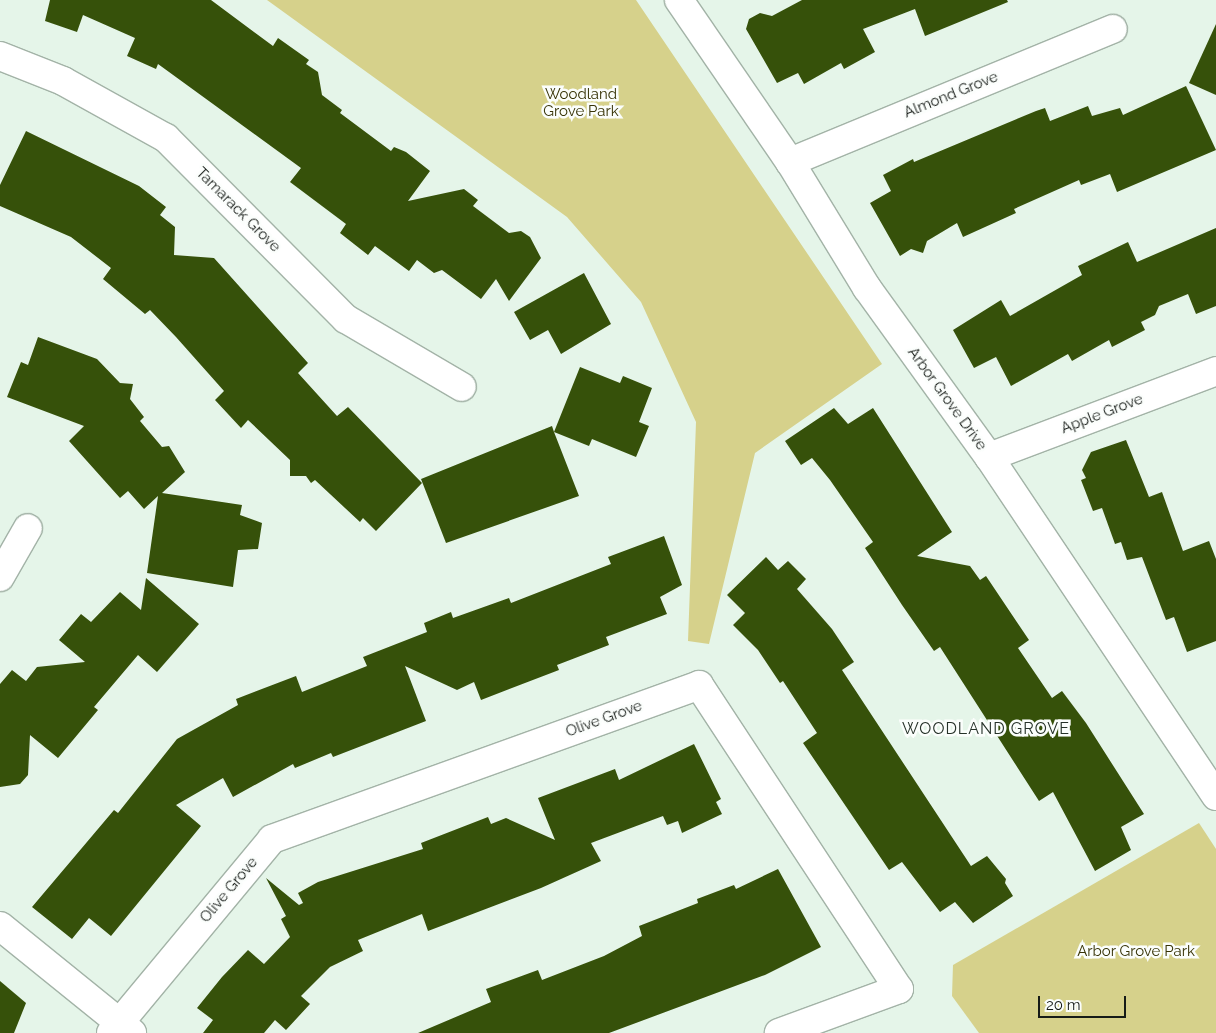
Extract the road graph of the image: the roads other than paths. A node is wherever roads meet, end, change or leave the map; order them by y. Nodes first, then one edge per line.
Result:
1 (679, 0) edge
2 (1113, 29) dead end
3 (0, 56) edge
4 (790, 162) junction
5 (1216, 371) edge
6 (462, 386) dead end
7 (989, 457) junction
8 (28, 528) dead end
9 (0, 577) edge
10 (1216, 796) edge
11 (0, 926) edge
12 (121, 1030) edge
13 (779, 1033) edge

1 - 4 street, Arbor Grove Drive
2 - 4 street, Almond Grove
3 - 6 street, Tamarack Grove
4 - 7 street, Arbor Grove Drive
5 - 7 street, Apple Grove
7 - 10 street, Arbor Grove Drive
8 - 9 street
11 - 12 street
12 - 13 street, Olive Grove

